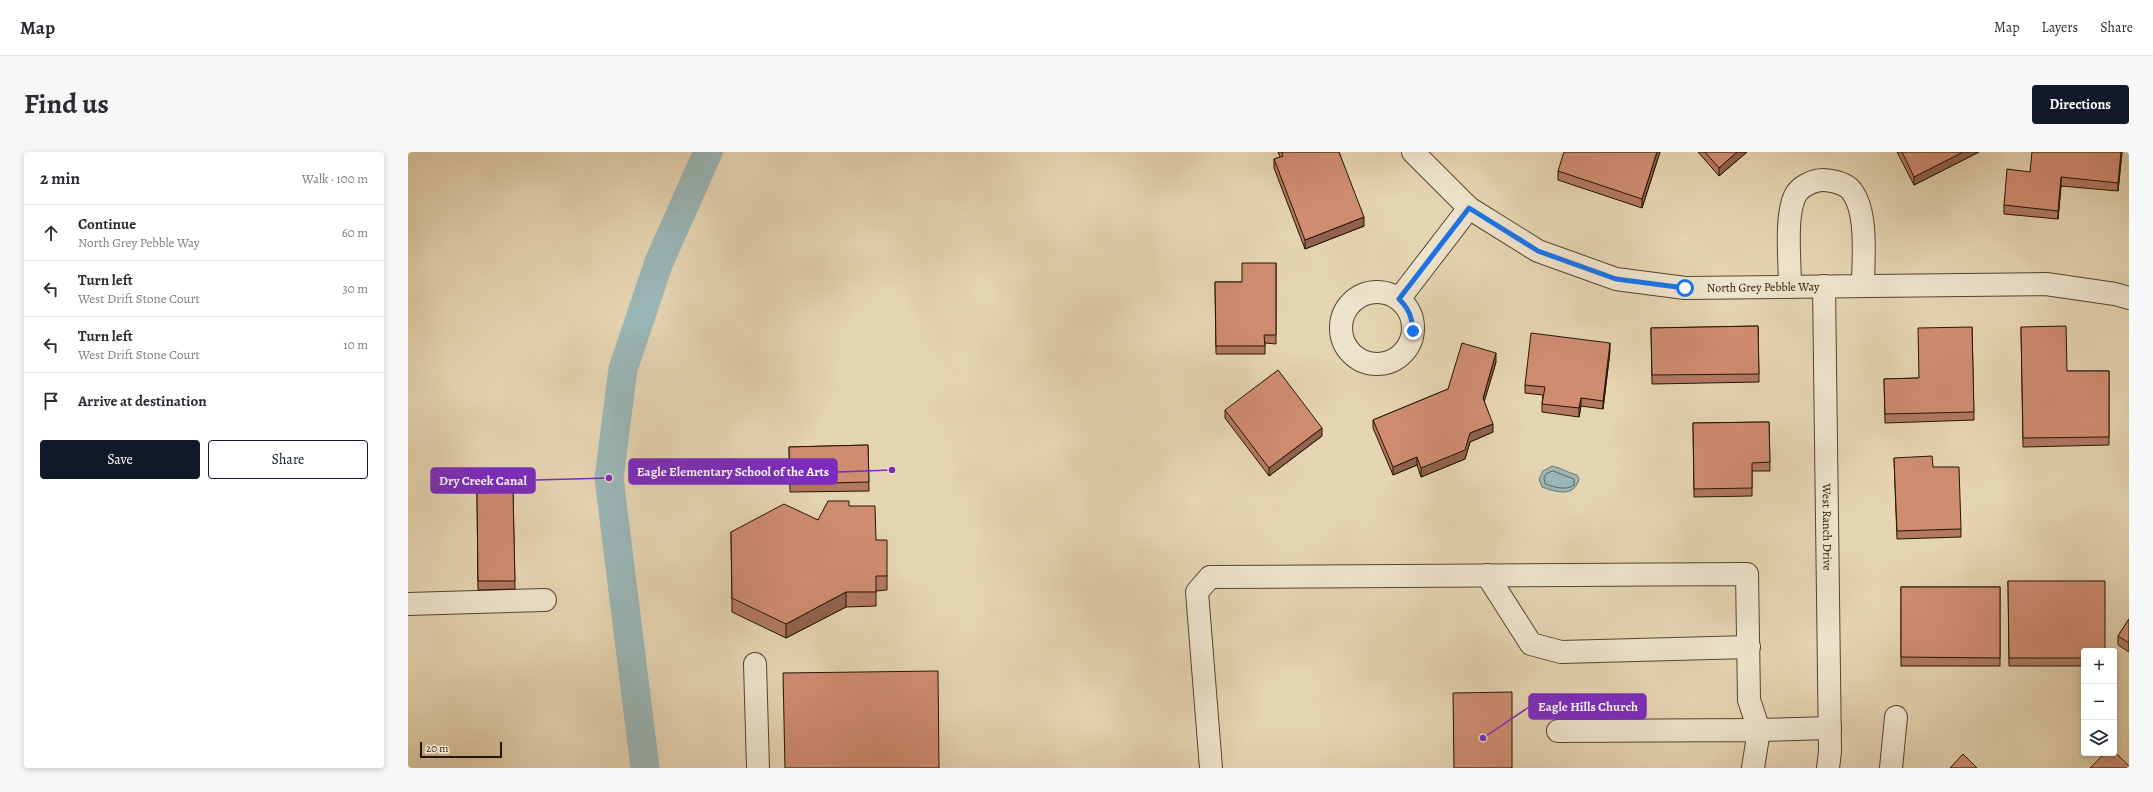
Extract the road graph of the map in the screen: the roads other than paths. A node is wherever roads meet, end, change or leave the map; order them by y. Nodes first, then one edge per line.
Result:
1 (1412, 152) edge
2 (1469, 208) junction
3 (1824, 286) junction
4 (1864, 286) junction
5 (1790, 287) junction
6 (2129, 298) edge
7 (1399, 299) dead end
8 (1486, 575) junction
9 (545, 600) dead end
10 (408, 604) edge
11 (1748, 648) junction
12 (755, 664) dead end
13 (1896, 717) dead end
14 (1830, 728) junction
15 (1558, 730) dead end
16 (1760, 730) junction
17 (758, 768) edge
18 (1211, 768) edge
19 (1753, 768) edge
20 (1828, 768) edge
21 (1891, 768) edge

1 - 2 street, North Grey Pebble Way
2 - 5 street, North Grey Pebble Way
2 - 7 street
3 - 4 street, North Grey Pebble Way
3 - 5 street, North Grey Pebble Way
3 - 14 street, West Ranch Drive
4 - 5 street
4 - 6 street, North Grey Pebble Way
8 - 11 street
8 - 11 street
8 - 18 street
9 - 10 street
11 - 16 street
12 - 17 street
13 - 21 street
14 - 16 street
14 - 20 street, West Ranch Drive
15 - 16 street
16 - 19 street

